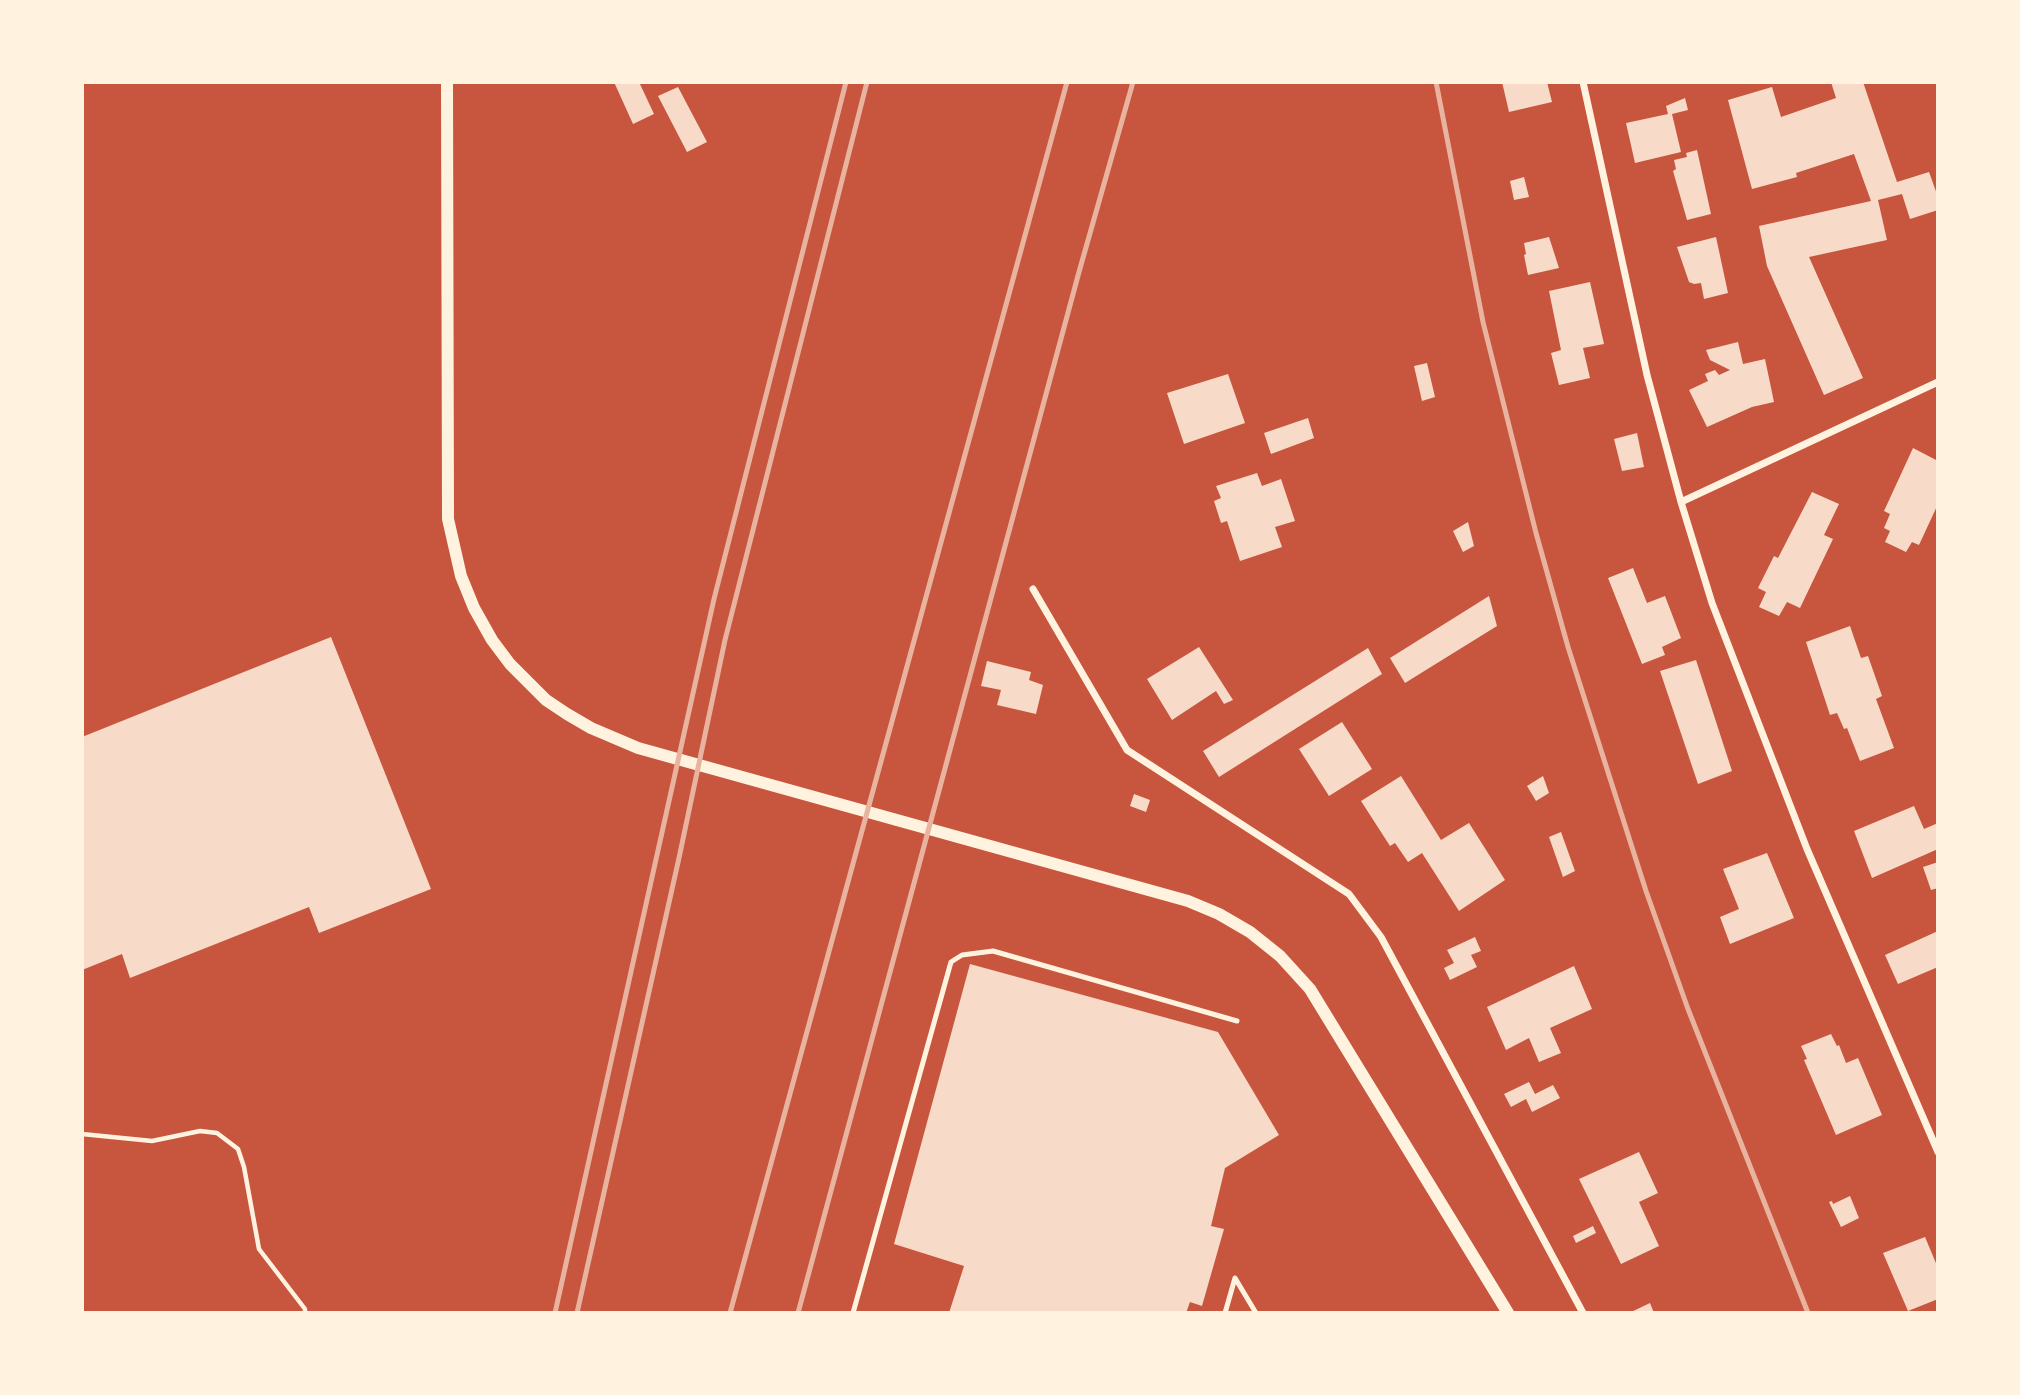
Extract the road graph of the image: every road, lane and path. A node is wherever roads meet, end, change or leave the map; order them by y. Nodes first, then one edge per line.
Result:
1 (447, 82) edge
2 (1583, 82) edge
3 (1938, 382) edge
4 (1681, 502) junction
5 (1033, 589) dead end
6 (1237, 1021) dead end
7 (82, 1134) edge
8 (1938, 1152) edge
9 (305, 1313) edge
10 (853, 1313) edge
11 (1225, 1313) edge
12 (1256, 1313) edge
13 (1508, 1313) edge
14 (1583, 1313) edge

1 - 13 street
2 - 4 street
3 - 4 street
4 - 8 street
5 - 14 street
6 - 10 lane
7 - 9 path
11 - 12 lane

